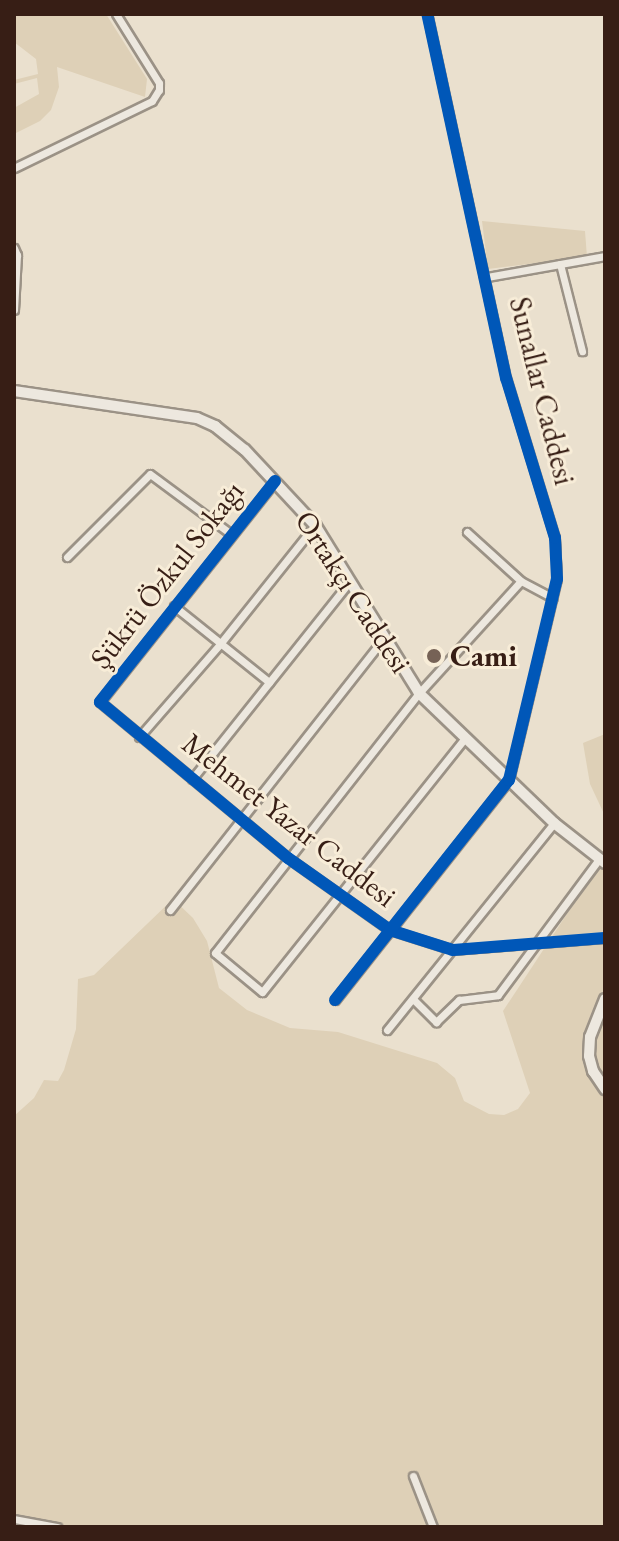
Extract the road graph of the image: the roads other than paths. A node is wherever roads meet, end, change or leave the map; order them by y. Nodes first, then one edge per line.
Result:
1 (116, 14) edge
2 (427, 14) edge
3 (14, 168) edge
4 (14, 248) edge
5 (605, 256) edge
6 (560, 264) junction
7 (487, 277) junction
8 (14, 310) edge
9 (582, 351) dead end
10 (14, 391) edge
11 (275, 481) junction
12 (315, 525) junction
13 (467, 532) dead end
14 (231, 534) junction
15 (67, 557) dead end
16 (350, 581) junction
17 (521, 581) junction
18 (553, 598) junction
19 (174, 606) junction
20 (384, 638) junction
21 (220, 644) junction
22 (269, 682) junction
23 (419, 693) junction
24 (100, 702) joint
25 (139, 737) junction
26 (465, 738) junction
27 (192, 779) junction
28 (509, 780) junction
29 (242, 820) junction
30 (554, 823) junction
31 (288, 858) junction
32 (602, 861) edge
33 (337, 896) junction
34 (170, 910) dead end
35 (390, 930) junction
36 (605, 938) edge
37 (539, 941) junction
38 (453, 950) junction
39 (413, 999) junction
40 (605, 999) edge
41 (335, 1000) dead end
42 (387, 1030) dead end
43 (605, 1089) edge
44 (413, 1476) dead end
45 (14, 1519) edge
46 (57, 1527) edge
47 (433, 1527) edge

1 - 3 street
2 - 7 street, Sunallar Caddesi
4 - 8 street
5 - 6 street
6 - 7 street
6 - 9 street
7 - 18 street, Sunallar Caddesi
10 - 11 street, Ortakçı Caddesi
11 - 12 street, Ortakçı Caddesi
11 - 14 street, Şükrü Özkul Sokağı
12 - 16 street, Ortakçı Caddesi
12 - 21 street
13 - 17 street
14 - 15 street
14 - 19 street, Şükrü Özkul Sokağı
16 - 20 street, Ortakçı Caddesi
16 - 22 street
17 - 18 street
17 - 23 street
18 - 28 street, Sunallar Caddesi
19 - 21 street
19 - 24 street, Şükrü Özkul Sokağı
20 - 23 street, Ortakçı Caddesi
20 - 29 street
21 - 22 street
21 - 25 street
22 - 27 street
23 - 26 street, Ortakçı Caddesi
23 - 31 street
24 - 25 street, Mehmet Yazar Caddesi
25 - 27 street, Mehmet Yazar Caddesi
26 - 28 street, Ortakçı Caddesi
26 - 33 street
27 - 29 street, Mehmet Yazar Caddesi
28 - 30 street, Ortakçı Caddesi
28 - 35 street
29 - 31 street, Mehmet Yazar Caddesi
29 - 34 street
30 - 32 street, Ortakçı Caddesi
30 - 38 street
31 - 33 street, Mehmet Yazar Caddesi
31 - 33 street
32 - 37 street
33 - 35 street, Mehmet Yazar Caddesi
35 - 38 street, Mehmet Yazar Caddesi
35 - 41 street
36 - 37 street, Mehmet Yazar Caddesi
37 - 38 street, Mehmet Yazar Caddesi
37 - 39 street
38 - 39 street
39 - 42 street
40 - 43 street
44 - 47 street
45 - 46 street

